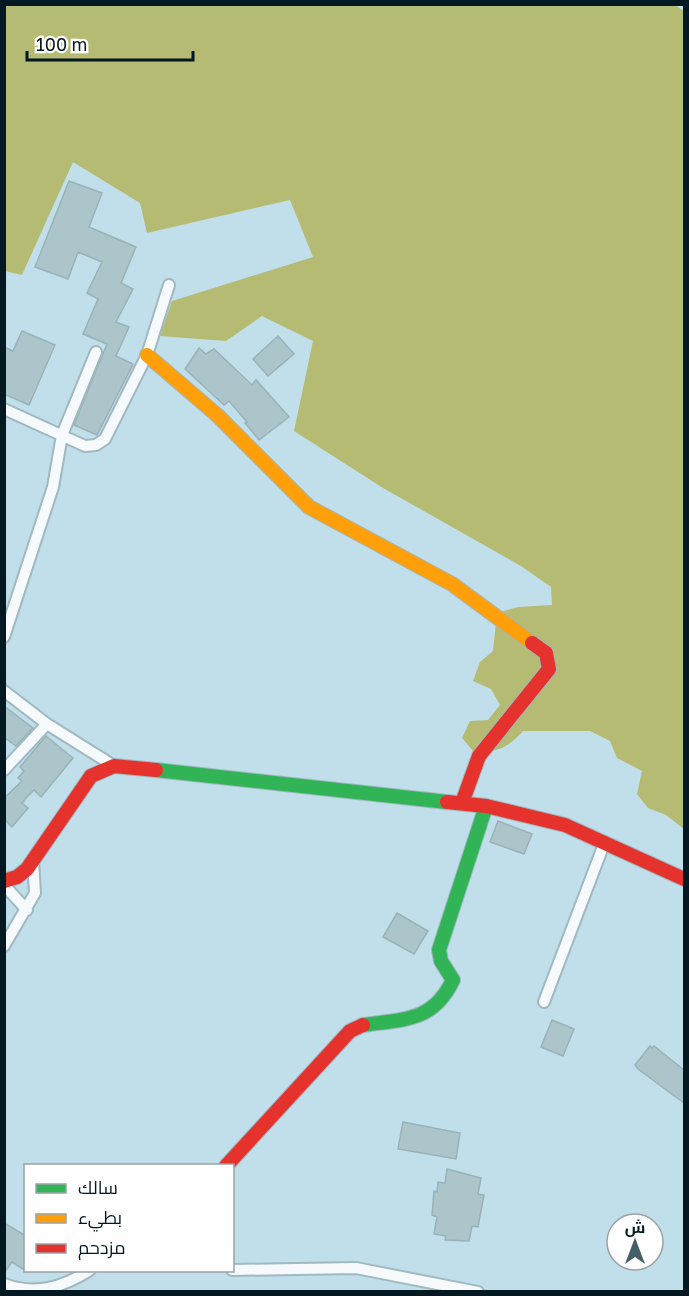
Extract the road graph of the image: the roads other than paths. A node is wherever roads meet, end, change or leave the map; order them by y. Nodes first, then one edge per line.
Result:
1 (169, 285) dead end
2 (96, 352) dead end
3 (147, 355) junction
4 (4, 409) edge
5 (62, 435) junction
6 (4, 637) edge
7 (4, 691) edge
8 (47, 724) junction
9 (114, 766) junction
10 (4, 770) edge
11 (462, 803) junction
12 (486, 806) junction
13 (604, 843) junction
14 (33, 860) junction
15 (684, 879) edge
16 (4, 883) edge
17 (27, 910) junction
18 (4, 946) edge
19 (544, 1002) dead end
20 (228, 1164) edge
21 (234, 1270) edge
22 (86, 1272) edge
23 (4, 1284) edge
24 (478, 1292) edge

1 - 3 street
2 - 5 street
3 - 5 street
3 - 11 street
4 - 5 street
5 - 6 street
7 - 8 street
8 - 9 street
8 - 10 street
9 - 11 street
9 - 14 street
11 - 12 street
12 - 13 street
12 - 20 street
13 - 15 street
13 - 19 street
14 - 16 street
14 - 17 street
16 - 17 street
17 - 18 street
21 - 24 street
22 - 23 street

